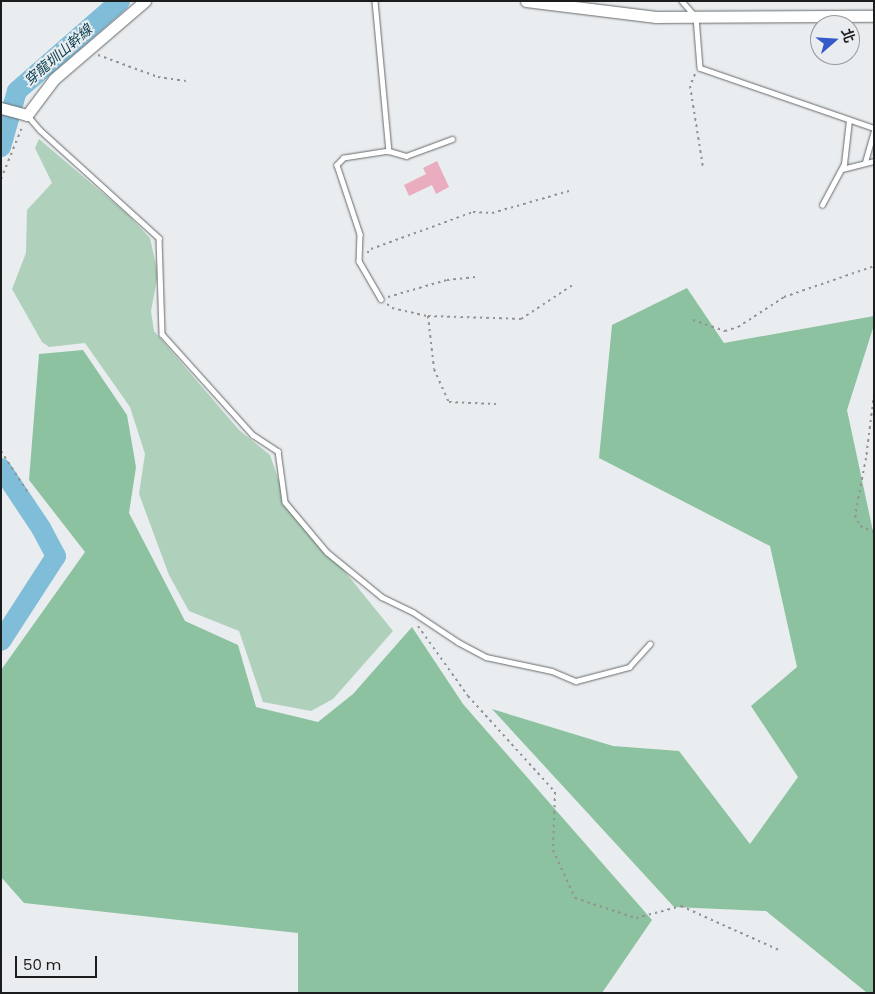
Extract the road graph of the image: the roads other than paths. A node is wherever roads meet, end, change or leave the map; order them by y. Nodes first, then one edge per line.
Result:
1 (145, 1) edge
2 (375, 1) edge
3 (526, 1) edge
4 (683, 2) edge
5 (874, 16) edge
6 (696, 18) junction
7 (1, 108) edge
8 (27, 115) junction
9 (849, 120) junction
10 (874, 129) edge
11 (452, 139) dead end
12 (389, 151) junction
13 (874, 161) edge
14 (864, 162) junction
15 (841, 169) junction
16 (822, 206) dead end
17 (381, 300) road end
18 (650, 644) dead end

1 - 8 street
2 - 12 lane
3 - 6 street
4 - 6 lane
5 - 6 street
6 - 9 lane
7 - 8 street
8 - 18 lane
9 - 10 lane
9 - 15 lane
10 - 14 lane
11 - 12 lane
12 - 17 lane
13 - 14 lane
14 - 15 lane
15 - 16 lane

